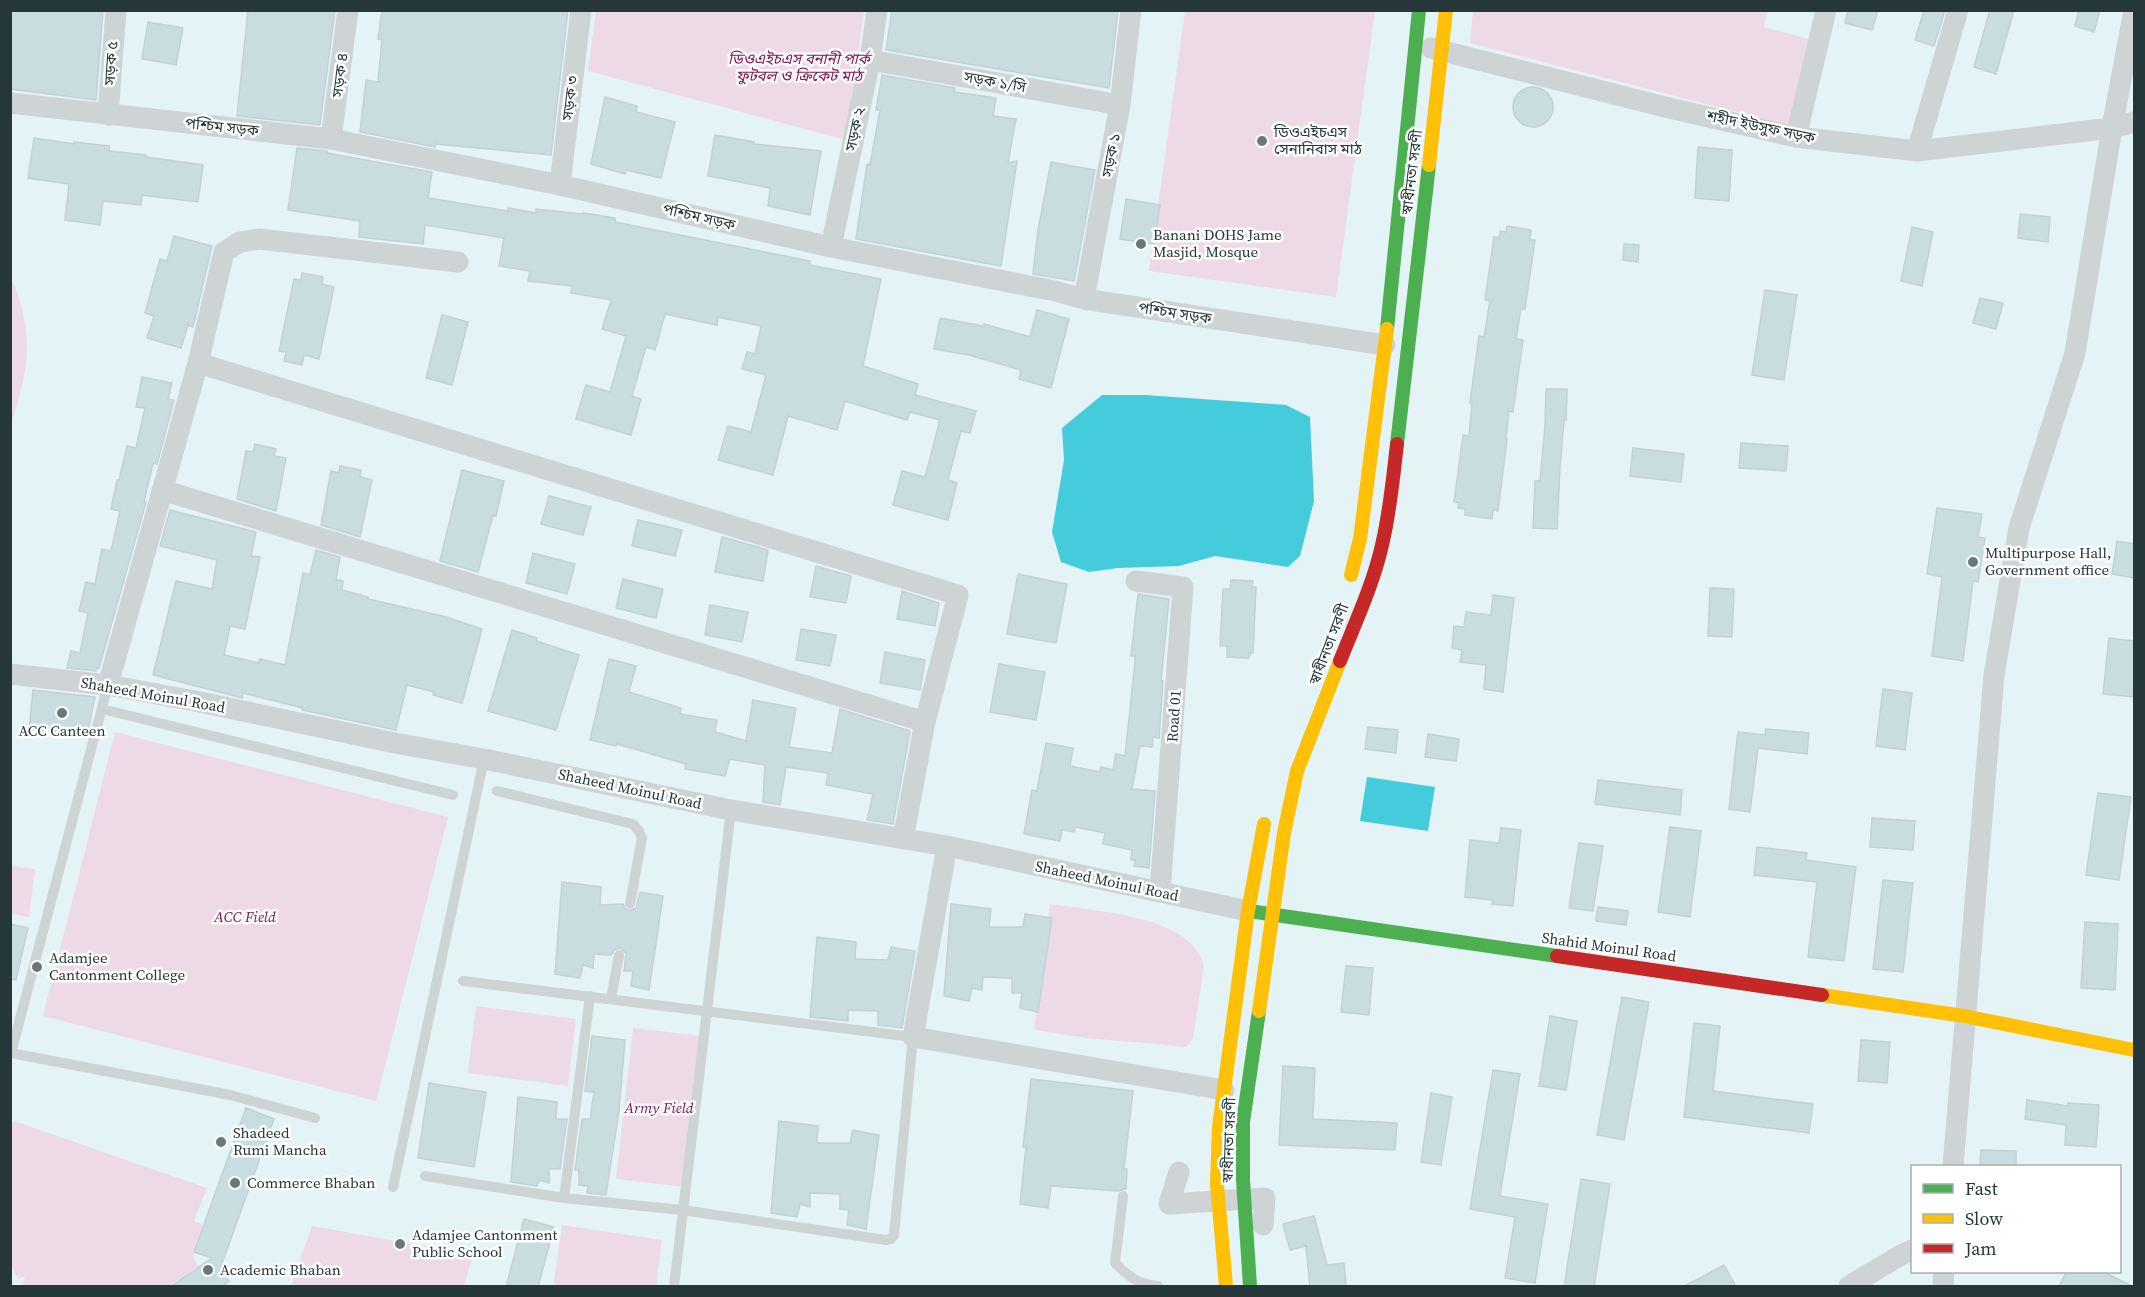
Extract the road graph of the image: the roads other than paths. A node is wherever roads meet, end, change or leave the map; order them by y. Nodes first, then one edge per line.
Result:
1 (116, 10) edge
2 (348, 10) edge
3 (580, 10) edge
4 (878, 10) edge
5 (1131, 10) edge
6 (1419, 10) edge
7 (1446, 10) edge
8 (1826, 10) edge
9 (1958, 10) edge
10 (2134, 10) edge
11 (1416, 46) junction
12 (1442, 49) junction
13 (870, 60) junction
14 (10, 103) edge
15 (1120, 105) junction
16 (108, 115) junction
17 (2134, 122) edge
18 (2112, 128) junction
19 (1796, 137) junction
20 (332, 140) junction
21 (1917, 151) junction
22 (560, 185) junction
23 (831, 247) junction
24 (458, 262) dead end
25 (1084, 299) junction
26 (1385, 345) junction
27 (198, 363) junction
28 (162, 490) junction
29 (1136, 581) dead end
30 (1348, 587) dead end
31 (10, 674) edge
32 (108, 685) junction
33 (102, 710) junction
34 (925, 722) junction
35 (484, 759) junction
36 (497, 791) dead end
37 (453, 795) dead end
38 (1268, 808) dead end
39 (730, 810) junction
40 (903, 839) junction
41 (947, 846) junction
42 (1160, 892) junction
43 (630, 904) dead end
44 (1248, 911) junction
45 (1272, 915) junction
46 (619, 955) dead end
47 (463, 981) dead end
48 (590, 996) junction
49 (611, 999) junction
50 (706, 1011) junction
51 (1964, 1016) junction
52 (913, 1037) junction
53 (2134, 1050) edge
54 (11, 1053) edge
55 (1224, 1090) junction
56 (315, 1118) dead end
57 (1953, 1165) edge
58 (1179, 1172) dead end
59 (425, 1176) dead end
60 (393, 1187) dead end
61 (1123, 1196) dead end
62 (564, 1198) junction
63 (682, 1210) junction
64 (1263, 1225) dead end
65 (1911, 1250) edge
66 (674, 1287) edge
67 (1158, 1287) edge
68 (1226, 1287) edge
69 (1250, 1287) edge
70 (1849, 1287) edge

1 - 16 street, সড়ক ৫
2 - 20 street, সড়ক ৪
3 - 22 street, সড়ক ৩
4 - 13 street, সড়ক ২
5 - 15 street, সড়ক ১
6 - 11 main road, স্বাধীনতা সরণী
7 - 12 main road, স্বাধীনতা সরণী
8 - 19 street
9 - 21 street
10 - 18 street
11 - 12 street, শহীদ ইউসুফ সড়ক
11 - 26 main road, স্বাধীনতা সরণী
12 - 19 street, শহীদ ইউসুফ সড়ক
12 - 45 main road, স্বাধীনতা সরণী
13 - 15 street, সড়ক ১/সি
13 - 23 street, সড়ক ২
14 - 16 street, পশ্চিম সড়ক
15 - 25 street, সড়ক ১
16 - 20 street, পশ্চিম সড়ক
17 - 18 street, শহীদ ইউসুফ সড়ক
18 - 21 street, শহীদ ইউসুফ সড়ক
18 - 51 street
19 - 21 street, শহীদ ইউসুফ সড়ক
20 - 22 street, পশ্চিম সড়ক
22 - 23 street, পশ্চিম সড়ক
23 - 25 street, পশ্চিম সড়ক
24 - 27 street
25 - 26 street, পশ্চিম সড়ক
26 - 30 main road, স্বাধীনতা সরণী
27 - 28 street
27 - 34 street
28 - 32 street
28 - 34 street
29 - 42 street, Road 01
31 - 32 street, Shaheed Moinul Road
32 - 33 lane
32 - 35 street, Shaheed Moinul Road
33 - 37 lane
33 - 54 lane
34 - 40 street
35 - 39 street, Shaheed Moinul Road
35 - 60 lane
36 - 43 lane
38 - 44 main road, স্বাধীনতা সরণী
39 - 40 street, Shaheed Moinul Road
39 - 50 lane
40 - 41 street, Shaheed Moinul Road
41 - 42 street, Shaheed Moinul Road
41 - 52 street
42 - 44 street, Shaheed Moinul Road
44 - 45 main road, Shahid Moinul Road
44 - 55 main road, স্বাধীনতা সরণী
45 - 51 main road, Shahid Moinul Road
45 - 69 main road, স্বাধীনতা সরণী
46 - 49 lane
47 - 48 lane
48 - 49 lane
48 - 62 lane
49 - 50 lane
50 - 52 lane
50 - 63 lane
51 - 53 main road, Shahid Moinul Road
51 - 57 street
52 - 55 street
52 - 63 lane
54 - 56 lane
55 - 68 main road, স্বাধীনতা সরণী
58 - 64 street
59 - 62 lane
61 - 67 lane
62 - 63 lane
63 - 66 lane
65 - 70 street

